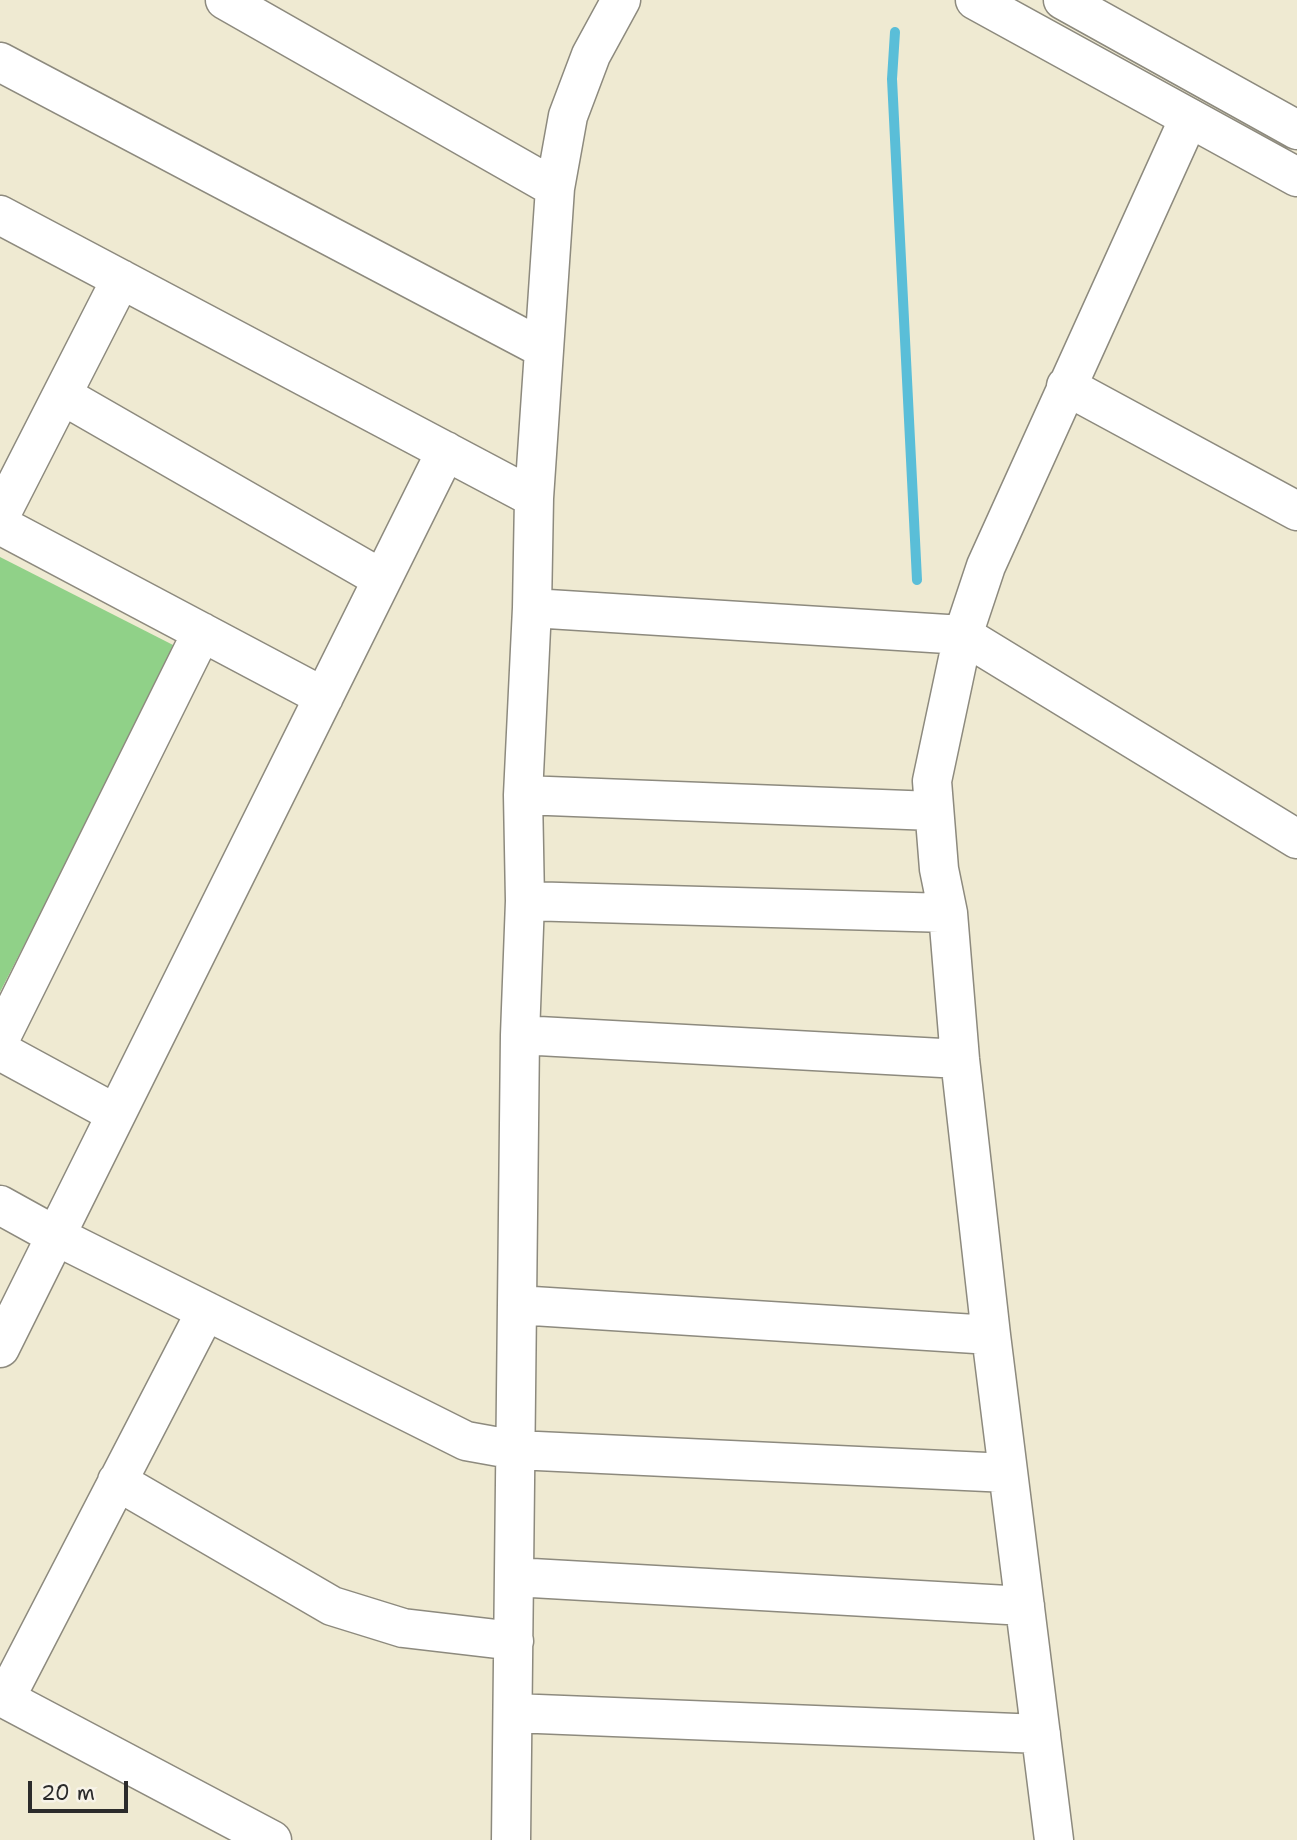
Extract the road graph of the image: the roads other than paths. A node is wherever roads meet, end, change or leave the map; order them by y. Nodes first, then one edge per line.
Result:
1 (225, 0) edge
2 (621, 0) edge
3 (975, 0) edge
4 (1063, 0) edge
5 (0, 62) edge
6 (1189, 118) junction
7 (1297, 130) edge
8 (1297, 177) edge
9 (555, 188) junction
10 (0, 215) edge
11 (121, 279) junction
12 (544, 349) junction
13 (1066, 386) junction
14 (62, 395) junction
15 (446, 451) junction
16 (534, 498) junction
17 (1297, 511) edge
18 (0, 516) edge
19 (0, 525) edge
20 (382, 579) junction
21 (532, 608) junction
22 (202, 632) junction
23 (963, 635) junction
24 (324, 697) junction
25 (523, 795) junction
26 (933, 811) junction
27 (1297, 839) edge
28 (525, 901) junction
29 (948, 913) junction
30 (520, 1035) junction
31 (0, 1039) edge
32 (0, 1051) edge
33 (960, 1059) junction
34 (116, 1114) junction
35 (0, 1205) edge
36 (56, 1236) junction
37 (517, 1305) junction
38 (206, 1311) junction
39 (991, 1335) junction
40 (0, 1348) edge
41 (516, 1450) junction
42 (1008, 1473) junction
43 (117, 1481) junction
44 (514, 1577) junction
45 (1025, 1606) junction
46 (514, 1641) junction
47 (2, 1697) edge
48 (513, 1713) junction
49 (1041, 1734) junction
50 (272, 1840) edge
51 (511, 1840) edge
52 (1054, 1840) edge

1 - 9 street
2 - 9 street
3 - 6 street
4 - 7 street
5 - 12 street
6 - 8 street
6 - 13 street
9 - 12 street
10 - 11 street
11 - 14 street
11 - 15 street
12 - 16 street
13 - 17 street
13 - 23 street
14 - 18 street
14 - 20 street
15 - 16 street
15 - 20 street
16 - 21 street
19 - 22 street
20 - 24 street
21 - 23 street
21 - 25 street
22 - 24 street
22 - 31 street
23 - 26 street
23 - 27 street
24 - 34 street
25 - 26 street
25 - 28 street
26 - 29 street
28 - 29 street
28 - 30 street
29 - 33 street
30 - 33 street
30 - 37 street
32 - 34 street
33 - 39 street
34 - 36 street
35 - 36 street
36 - 38 street
36 - 40 street
37 - 39 street
37 - 41 street
38 - 41 street
38 - 43 street
39 - 42 street
41 - 42 street
41 - 44 street
42 - 45 street
43 - 46 street
43 - 47 street
44 - 45 street
44 - 46 street
45 - 49 street
46 - 48 street
47 - 50 street
48 - 49 street
48 - 51 street
49 - 52 street

